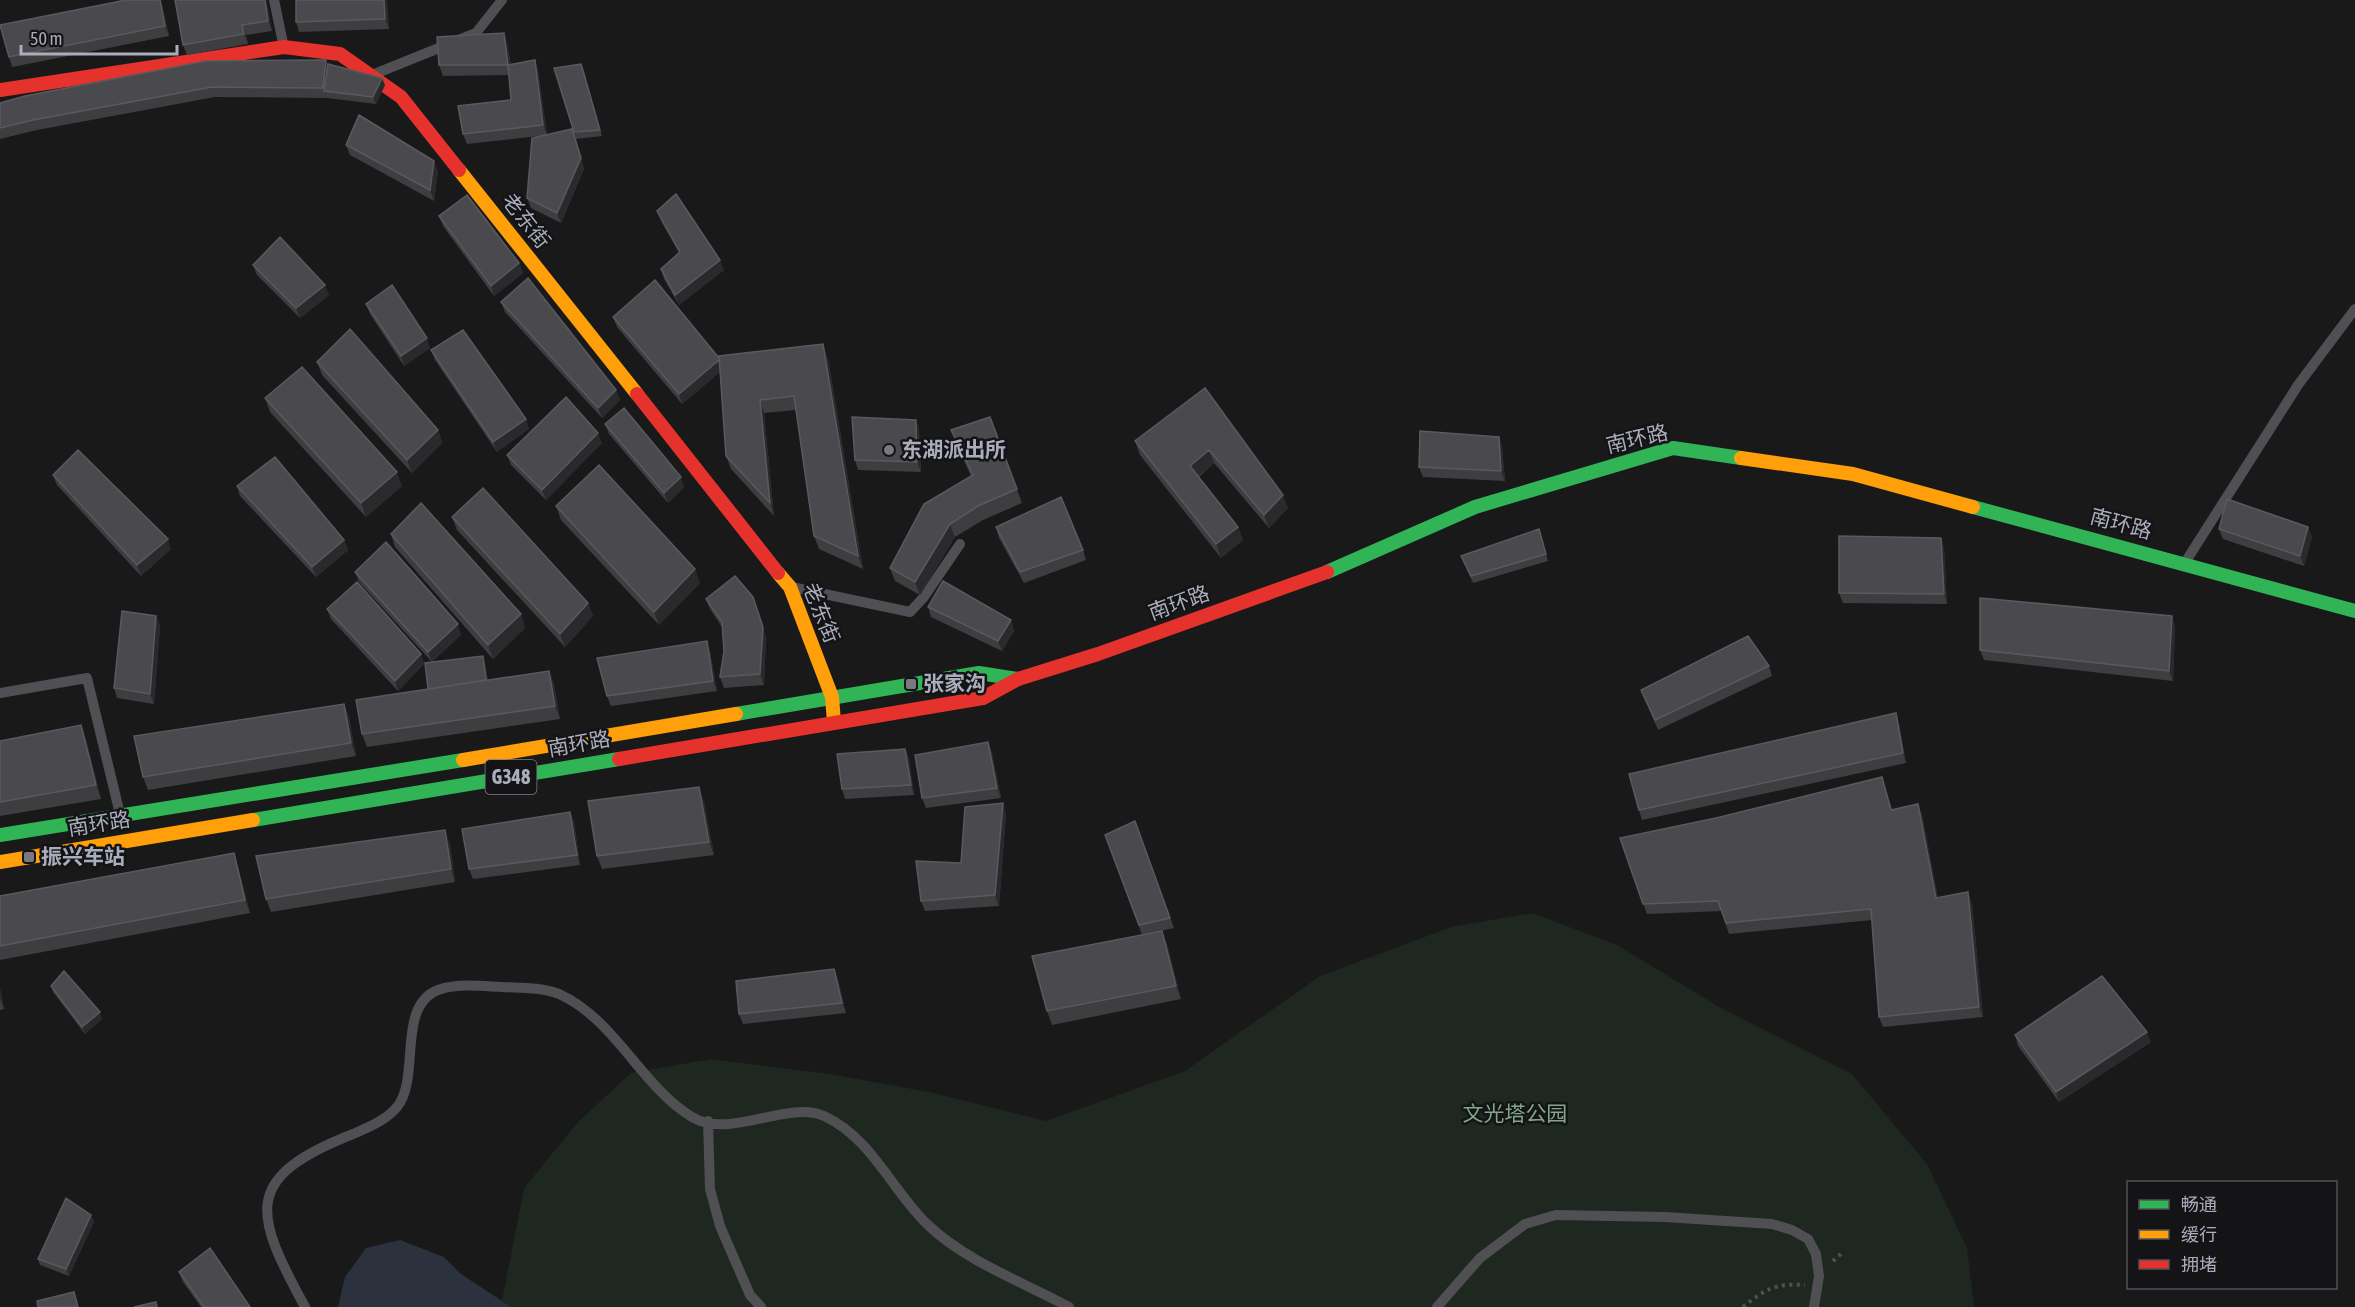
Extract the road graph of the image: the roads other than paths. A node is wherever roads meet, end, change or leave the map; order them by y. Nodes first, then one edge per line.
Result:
1 (274, 0) edge
2 (502, 0) edge
3 (284, 46) junction
4 (371, 75) junction
5 (0, 90) edge
6 (2355, 309) edge
7 (960, 544) dead end
8 (2185, 563) junction
9 (790, 587) junction
10 (2355, 611) edge
11 (1018, 679) junction
12 (0, 693) edge
13 (832, 697) junction
14 (834, 722) junction
15 (121, 817) junction
16 (0, 835) edge
17 (126, 841) junction
18 (0, 862) edge
19 (708, 1122) junction
20 (304, 1307) edge
21 (761, 1307) edge
22 (1070, 1307) edge
23 (1437, 1307) edge
24 (1814, 1307) edge

1 - 3 lane
2 - 4 lane
3 - 4 main road, 老东街
3 - 5 main road, 老东街
4 - 9 main road, 老东街
6 - 8 lane
7 - 9 lane
8 - 10 main road, 南环路 / G348
8 - 11 main road, 南环路 / G348
9 - 13 main road, 老东街
11 - 13 main road, 南环路 / G348
11 - 14 main road, 南环路 / G348
12 - 15 lane
13 - 14 main road, 老东街
13 - 15 main road, 南环路 / G348
14 - 17 main road, 南环路 / G348
15 - 16 main road, 南环路 / G348
15 - 17 lane
17 - 18 main road, 南环路 / G348
19 - 20 lane
19 - 21 lane
19 - 22 lane
23 - 24 lane

